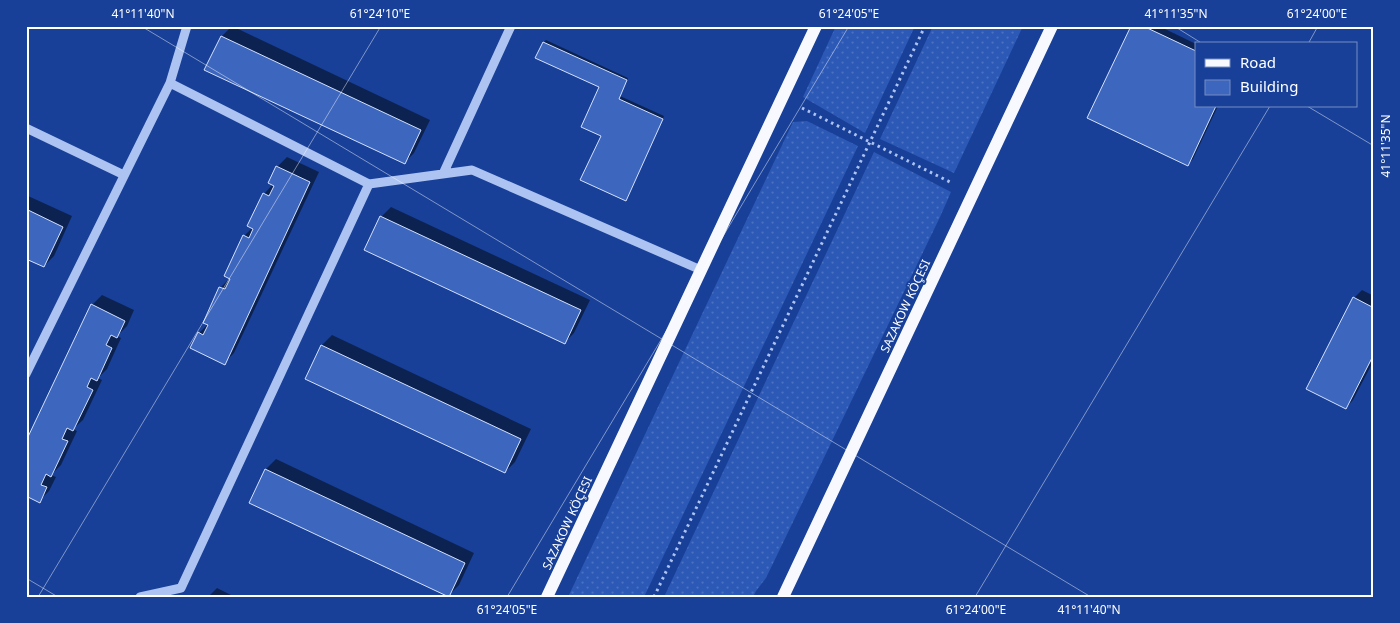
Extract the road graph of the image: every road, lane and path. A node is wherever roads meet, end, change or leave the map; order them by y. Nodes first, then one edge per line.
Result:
1 (188, 26) edge
2 (511, 26) edge
3 (816, 26) edge
4 (925, 26) edge
5 (1052, 26) edge
6 (170, 83) junction
7 (802, 108) dead end
8 (26, 128) edge
9 (870, 141) junction
10 (443, 174) junction
11 (124, 175) junction
12 (952, 183) dead end
13 (369, 184) junction
14 (701, 270) junction
15 (26, 374) edge
16 (140, 597) edge
17 (547, 597) edge
18 (654, 597) edge
19 (783, 597) edge

1 - 6 street
2 - 10 street
3 - 14 main road, SAZAKOW KÖÇESI
4 - 9 path
5 - 19 main road, SAZAKOW KÖÇESI
6 - 11 street
6 - 13 street
7 - 9 path
8 - 11 street
9 - 12 path
9 - 18 path
10 - 13 street
10 - 14 street
11 - 15 street
13 - 16 street
14 - 17 main road, SAZAKOW KÖÇESI

